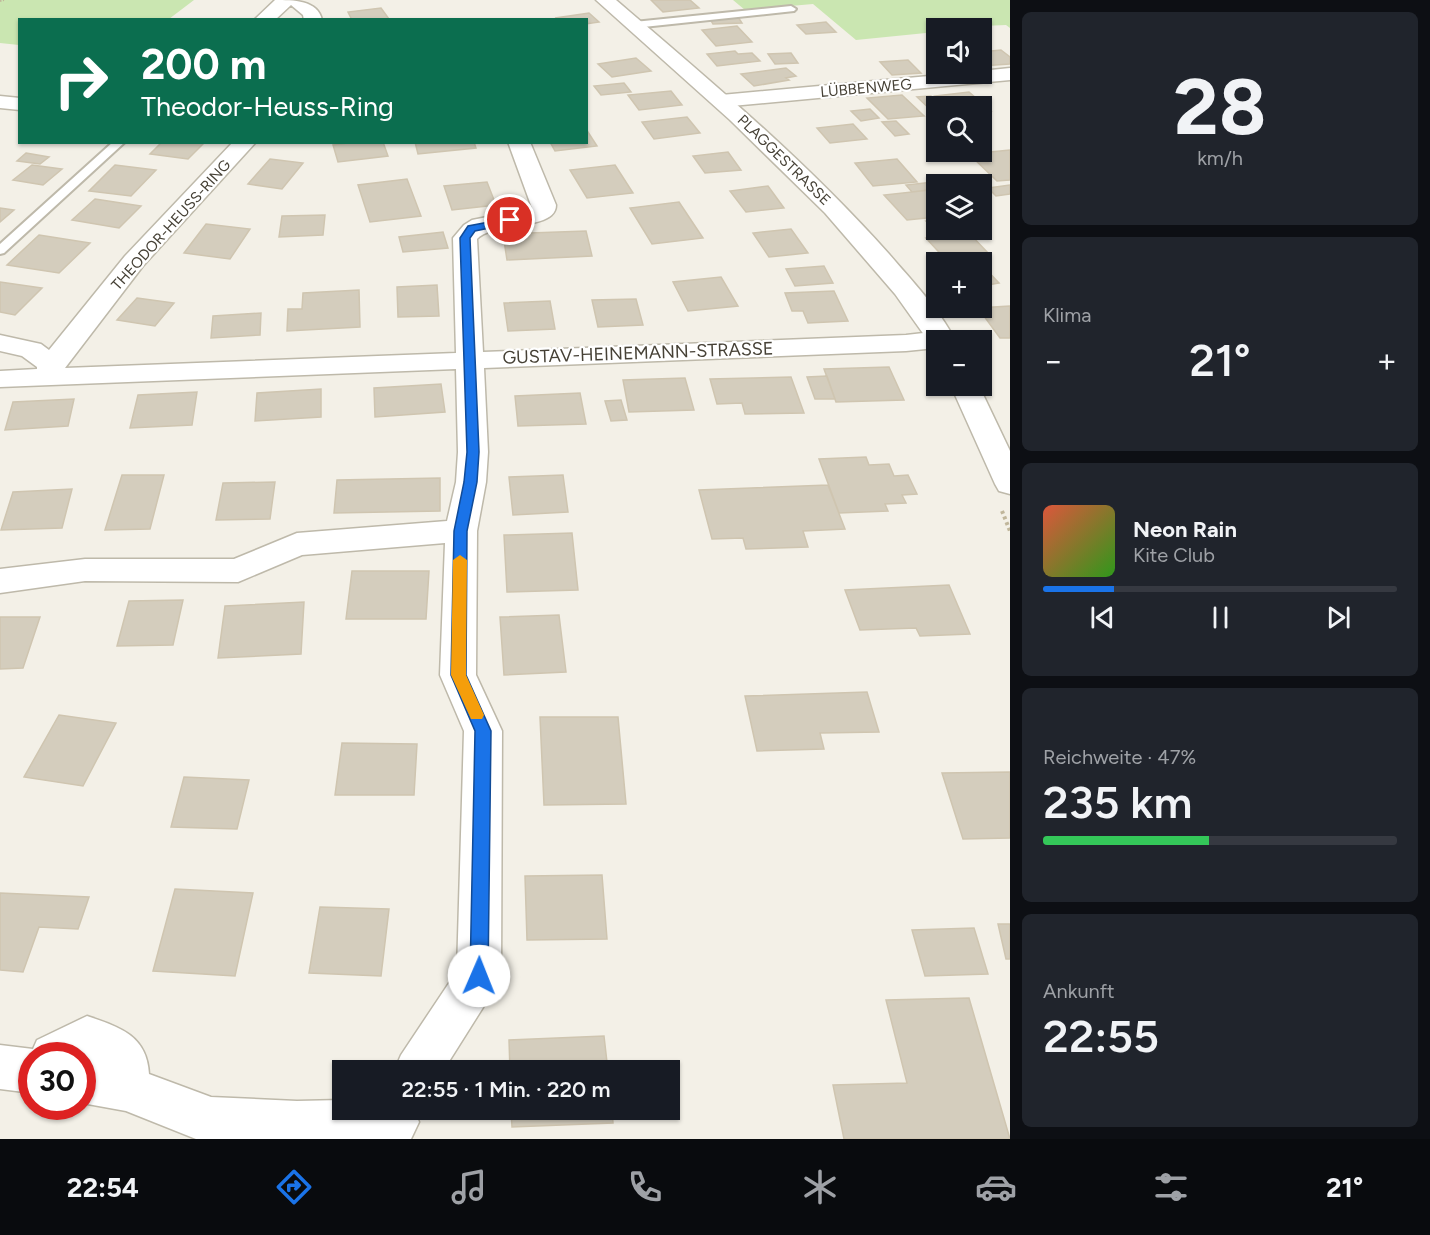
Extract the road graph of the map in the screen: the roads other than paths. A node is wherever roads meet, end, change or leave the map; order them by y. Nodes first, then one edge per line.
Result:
1 (286, 0) edge
2 (296, 0) edge
3 (605, 0) edge
4 (791, 9) dead end
5 (265, 18) edge
6 (313, 18) edge
7 (634, 25) junction
8 (1010, 74) edge
9 (721, 101) junction
10 (0, 102) edge
11 (18, 104) edge
12 (118, 144) edge
13 (244, 144) edge
14 (520, 144) edge
15 (0, 250) edge
16 (934, 330) edge
17 (926, 341) edge
18 (0, 343) edge
19 (471, 359) junction
20 (50, 371) junction
21 (0, 379) edge
22 (970, 396) edge
23 (1010, 484) edge
24 (461, 531) junction
25 (0, 581) edge
26 (79, 1042) edge
27 (424, 1060) edge
28 (104, 1084) edge
29 (398, 1124) edge

1 - 5 street
2 - 6 street
3 - 7 street, PLAGGESTRASSE
4 - 7 lane
7 - 9 street, PLAGGESTRASSE
8 - 9 street, LÜBBENWEG
9 - 16 street, PLAGGESTRASSE
10 - 11 street
12 - 15 lane
13 - 20 street, THEODOR-HEUSS-RING
14 - 19 street
17 - 19 street, GUSTAV-HEINEMANN-STRASSE
18 - 20 street
19 - 20 street, GUSTAV-HEINEMANN-STRASSE
19 - 24 street
20 - 21 street, GUSTAV-HEINEMANN-STRASSE
22 - 23 street
24 - 25 street
24 - 27 street
26 - 28 street
28 - 29 street

